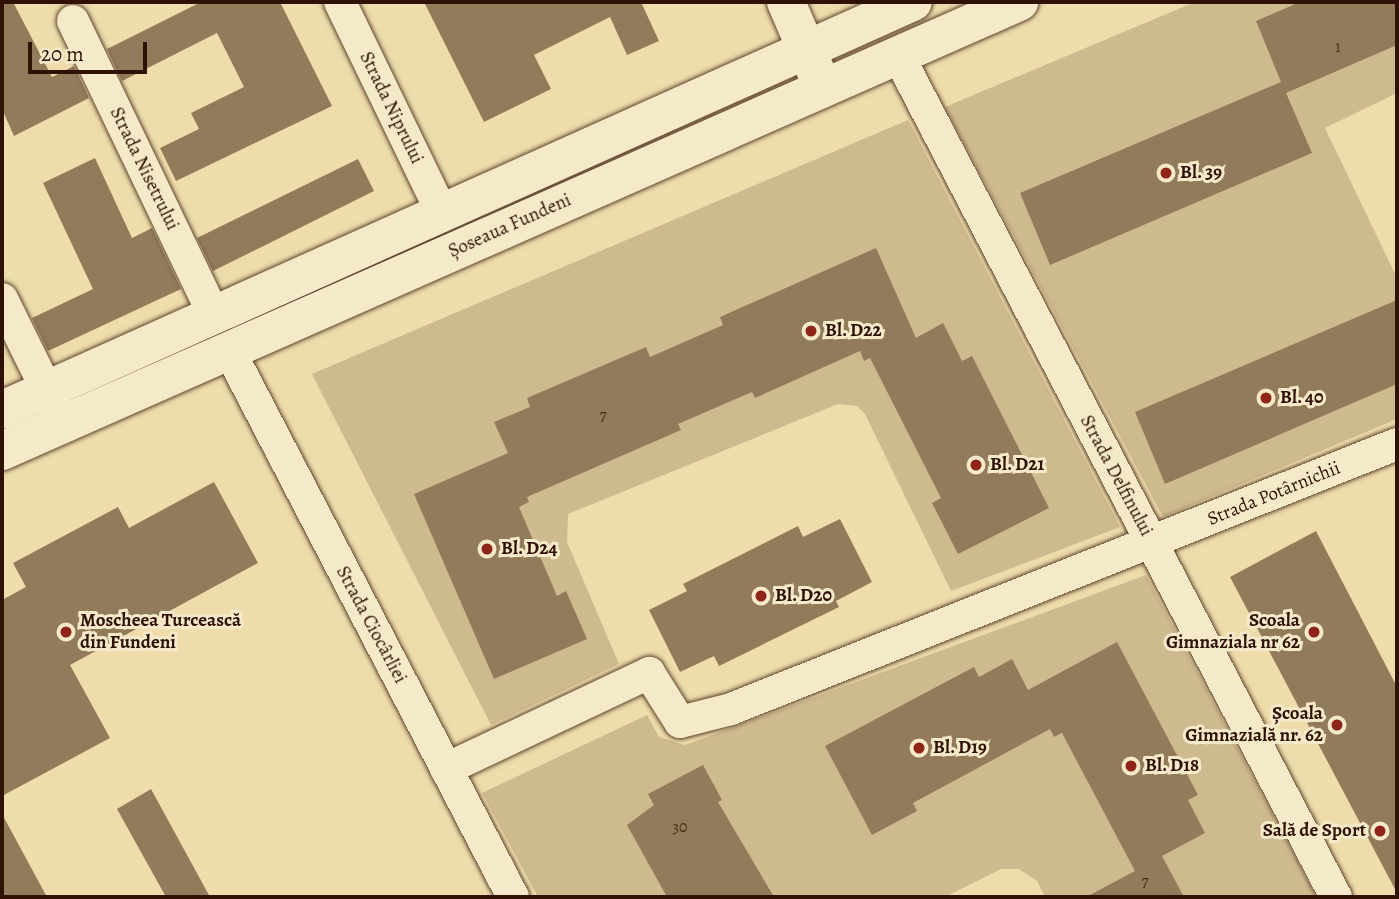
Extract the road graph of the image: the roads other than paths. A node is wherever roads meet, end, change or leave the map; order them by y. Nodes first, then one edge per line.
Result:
1 (340, 2) edge
2 (786, 2) edge
3 (913, 2) edge
4 (999, 6) edge
5 (73, 21) dead end
6 (807, 50) junction
7 (898, 55) junction
8 (824, 87) junction
9 (443, 215) junction
10 (2, 299) edge
11 (215, 317) junction
12 (229, 352) junction
13 (48, 390) junction
14 (2, 410) edge
15 (63, 424) junction
16 (1397, 444) edge
17 (2, 451) edge
18 (1151, 543) junction
19 (446, 769) junction
20 (513, 897) edge
21 (1336, 897) edge

1 - 9 street, Strada Niprului
2 - 6 main road
3 - 6 main road, Șoseaua Fundeni
4 - 7 main road, Șoseaua Fundeni
5 - 11 street, Strada Nisetrului
6 - 8 main road
6 - 9 main road, Șoseaua Fundeni
7 - 8 main road, Șoseaua Fundeni
7 - 18 street, Strada Delfinului
8 - 12 main road, Șoseaua Fundeni
9 - 11 main road, Șoseaua Fundeni
10 - 13 street
11 - 13 main road, Șoseaua Fundeni
12 - 15 main road, Șoseaua Fundeni
12 - 19 street, Strada Ciocârliei
13 - 14 main road, Șoseaua Fundeni
13 - 15 street
15 - 17 main road, Șoseaua Fundeni
16 - 18 street, Strada Potârnichii
18 - 19 street, Strada Potârnichii
18 - 21 street, Strada Delfinului
19 - 20 street, Strada Ciocârliei

